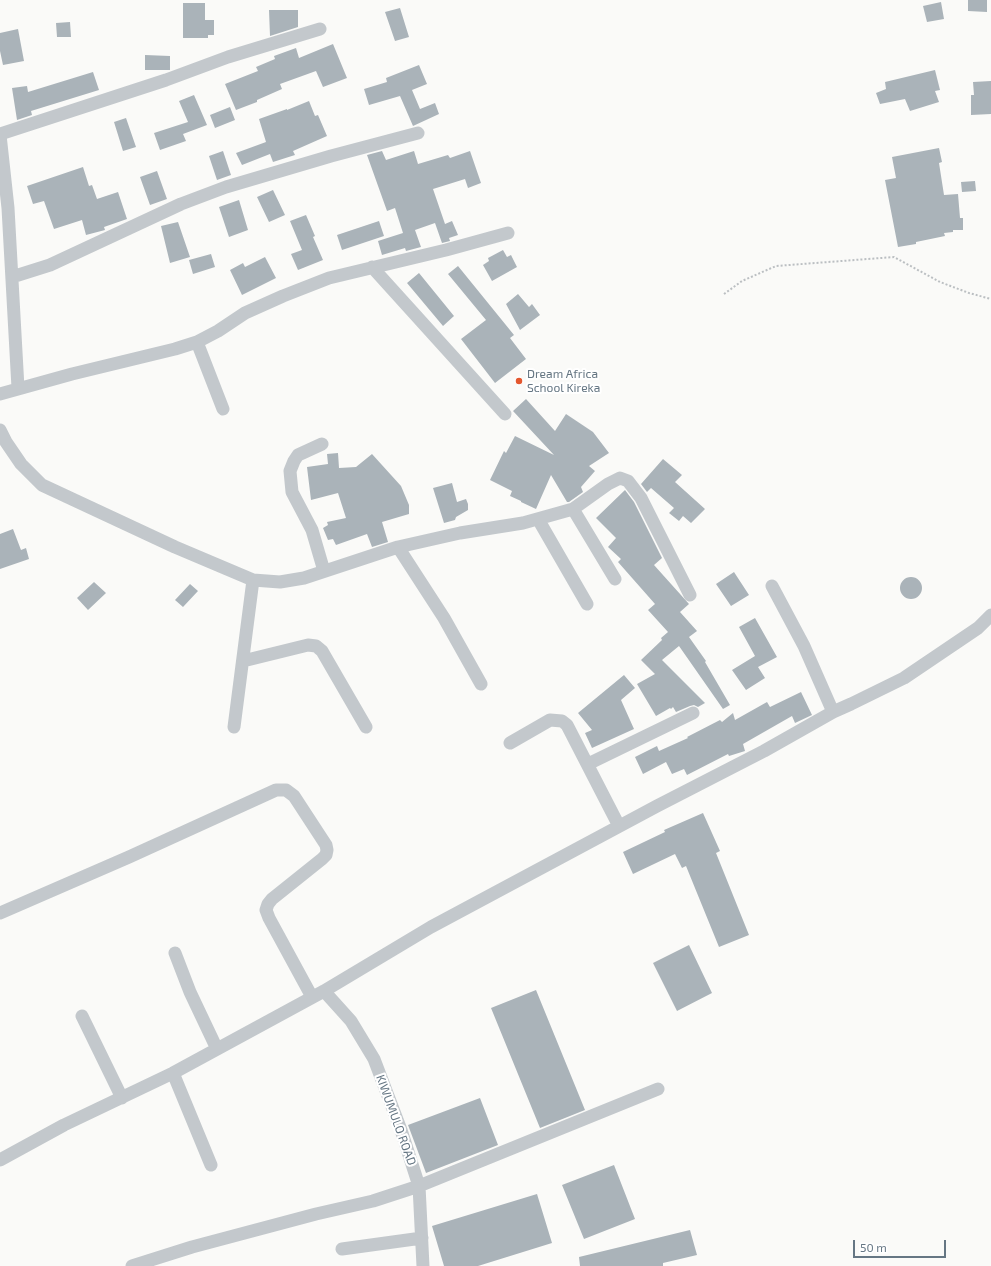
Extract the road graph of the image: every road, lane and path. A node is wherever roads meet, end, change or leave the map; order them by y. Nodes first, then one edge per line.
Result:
1 (320, 29) dead end
2 (418, 133) dead end
3 (0, 135) edge
4 (508, 233) dead end
5 (372, 267) junction
6 (12, 277) junction
7 (724, 294) dead end
8 (991, 298) edge
9 (197, 342) junction
10 (18, 388) junction
11 (0, 394) edge
12 (223, 408) dead end
13 (505, 414) dead end
14 (0, 430) edge
15 (322, 444) dead end
16 (573, 509) junction
17 (538, 519) junction
18 (398, 547) junction
19 (324, 571) junction
20 (615, 579) dead end
21 (254, 580) junction
22 (772, 586) dead end
23 (690, 595) dead end
24 (587, 604) dead end
25 (991, 615) edge
26 (243, 661) junction
27 (481, 684) dead end
28 (833, 712) junction
29 (693, 713) dead end
30 (234, 727) dead end
31 (366, 727) dead end
32 (510, 743) dead end
33 (588, 764) junction
34 (620, 826) junction
35 (0, 913) edge
36 (175, 953) dead end
37 (324, 991) junction
38 (312, 997) junction
39 (82, 1016) dead end
40 (217, 1049) junction
41 (173, 1073) junction
42 (658, 1089) dead end
43 (122, 1098) junction
44 (0, 1160) edge
45 (211, 1165) dead end
46 (419, 1186) junction
47 (422, 1238) junction
48 (342, 1249) dead end
49 (132, 1266) edge
50 (423, 1266) edge

1 - 3 street
2 - 6 street
3 - 6 street
4 - 5 street
5 - 9 street
5 - 13 street
6 - 10 street
7 - 8 path
9 - 10 street
9 - 12 street
10 - 11 street
14 - 21 street
15 - 19 street
16 - 17 street
16 - 20 street
16 - 23 street
17 - 18 street
17 - 24 street
18 - 19 street
18 - 27 street
19 - 21 street
21 - 26 street
22 - 28 street
25 - 28 street
26 - 30 street
26 - 31 street
28 - 34 street
29 - 33 street
32 - 33 street
33 - 34 street
34 - 37 street
35 - 38 street
36 - 40 street
37 - 38 street
37 - 46 street, KIWUMULO ROAD
38 - 40 street
39 - 43 street
40 - 41 street
41 - 43 street
41 - 45 street
42 - 46 street
43 - 44 street
46 - 47 street, KIWUMULO ROAD
46 - 49 street
47 - 48 street
47 - 50 street, KIWUMULO ROAD

